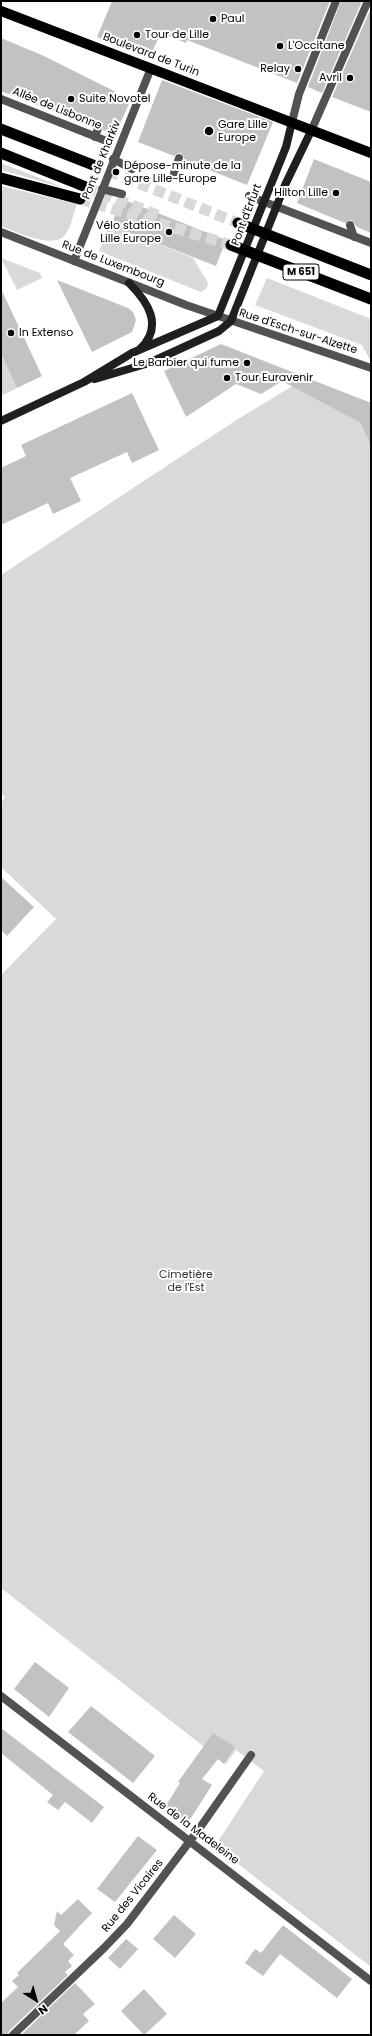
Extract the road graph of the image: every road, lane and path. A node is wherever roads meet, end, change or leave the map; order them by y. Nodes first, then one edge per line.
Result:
1 (336, 1) edge
2 (368, 1) edge
3 (1, 11) edge
4 (151, 68) junction
5 (1, 99) edge
6 (292, 122) junction
7 (1, 128) edge
8 (98, 128) dead end
9 (312, 129) junction
10 (95, 137) junction
11 (104, 140) dead end
12 (1, 153) edge
13 (371, 153) edge
14 (180, 158) dead end
15 (113, 159) junction
16 (93, 165) tunnel mouth
17 (132, 169) dead end
18 (174, 173) dead end
19 (1, 178) edge
20 (86, 187) tunnel mouth
21 (102, 188) junction
22 (122, 194) dead end
23 (249, 196) dead end
24 (80, 199) tunnel mouth
25 (238, 223) tunnel mouth
26 (350, 225) dead end
27 (1, 232) edge
28 (354, 237) junction
29 (371, 243) edge
30 (231, 244) tunnel mouth
31 (293, 244) junction
32 (74, 261) junction
33 (371, 266) edge
34 (371, 275) edge
35 (130, 283) junction
36 (371, 300) edge
37 (218, 316) junction
38 (231, 321) junction
39 (138, 351) junction
40 (371, 368) edge
41 (84, 382) junction
42 (1, 421) edge
43 (1, 1696) edge
44 (251, 1755) dead end
45 (190, 1841) junction
46 (371, 1981) edge
47 (13, 2035) edge

1 - 6 street
2 - 9 street
3 - 4 main road, Boulevard de Turin
4 - 6 main road, Boulevard de Turin
4 - 15 street, Pont de Kharkiv
5 - 10 street, Allée de Lisbonne
6 - 9 main road, Boulevard de Turin
6 - 37 main road, Pont d'Erfurt
7 - 16 highway
8 - 10 street
9 - 13 main road, Boulevard de Turin
9 - 38 main road
10 - 11 street, Allée de Lisbonne
12 - 20 highway
14 - 18 street
15 - 17 street
15 - 21 street, Pont de Kharkiv
19 - 24 highway
21 - 22 street
21 - 32 street, Pont de Kharkiv
23 - 28 street
25 - 31 highway, M 651
26 - 28 street
27 - 32 street, Rue de Luxembourg
28 - 29 street
30 - 36 highway, M 651
31 - 33 highway
31 - 34 highway, M 651
32 - 35 street, Rue de Luxembourg
35 - 37 street, Rue de Luxembourg
35 - 39 main road
37 - 38 street, Rue d'Esch-sur-Alzette
37 - 39 main road
38 - 40 street, Rue d'Esch-sur-Alzette
38 - 41 main road
39 - 41 main road
41 - 42 main road
43 - 45 street, Rue de la Madeleine
44 - 45 street, Rue des Vicaires
45 - 46 street, Rue de la Madeleine
45 - 47 street, Rue des Vicaires

